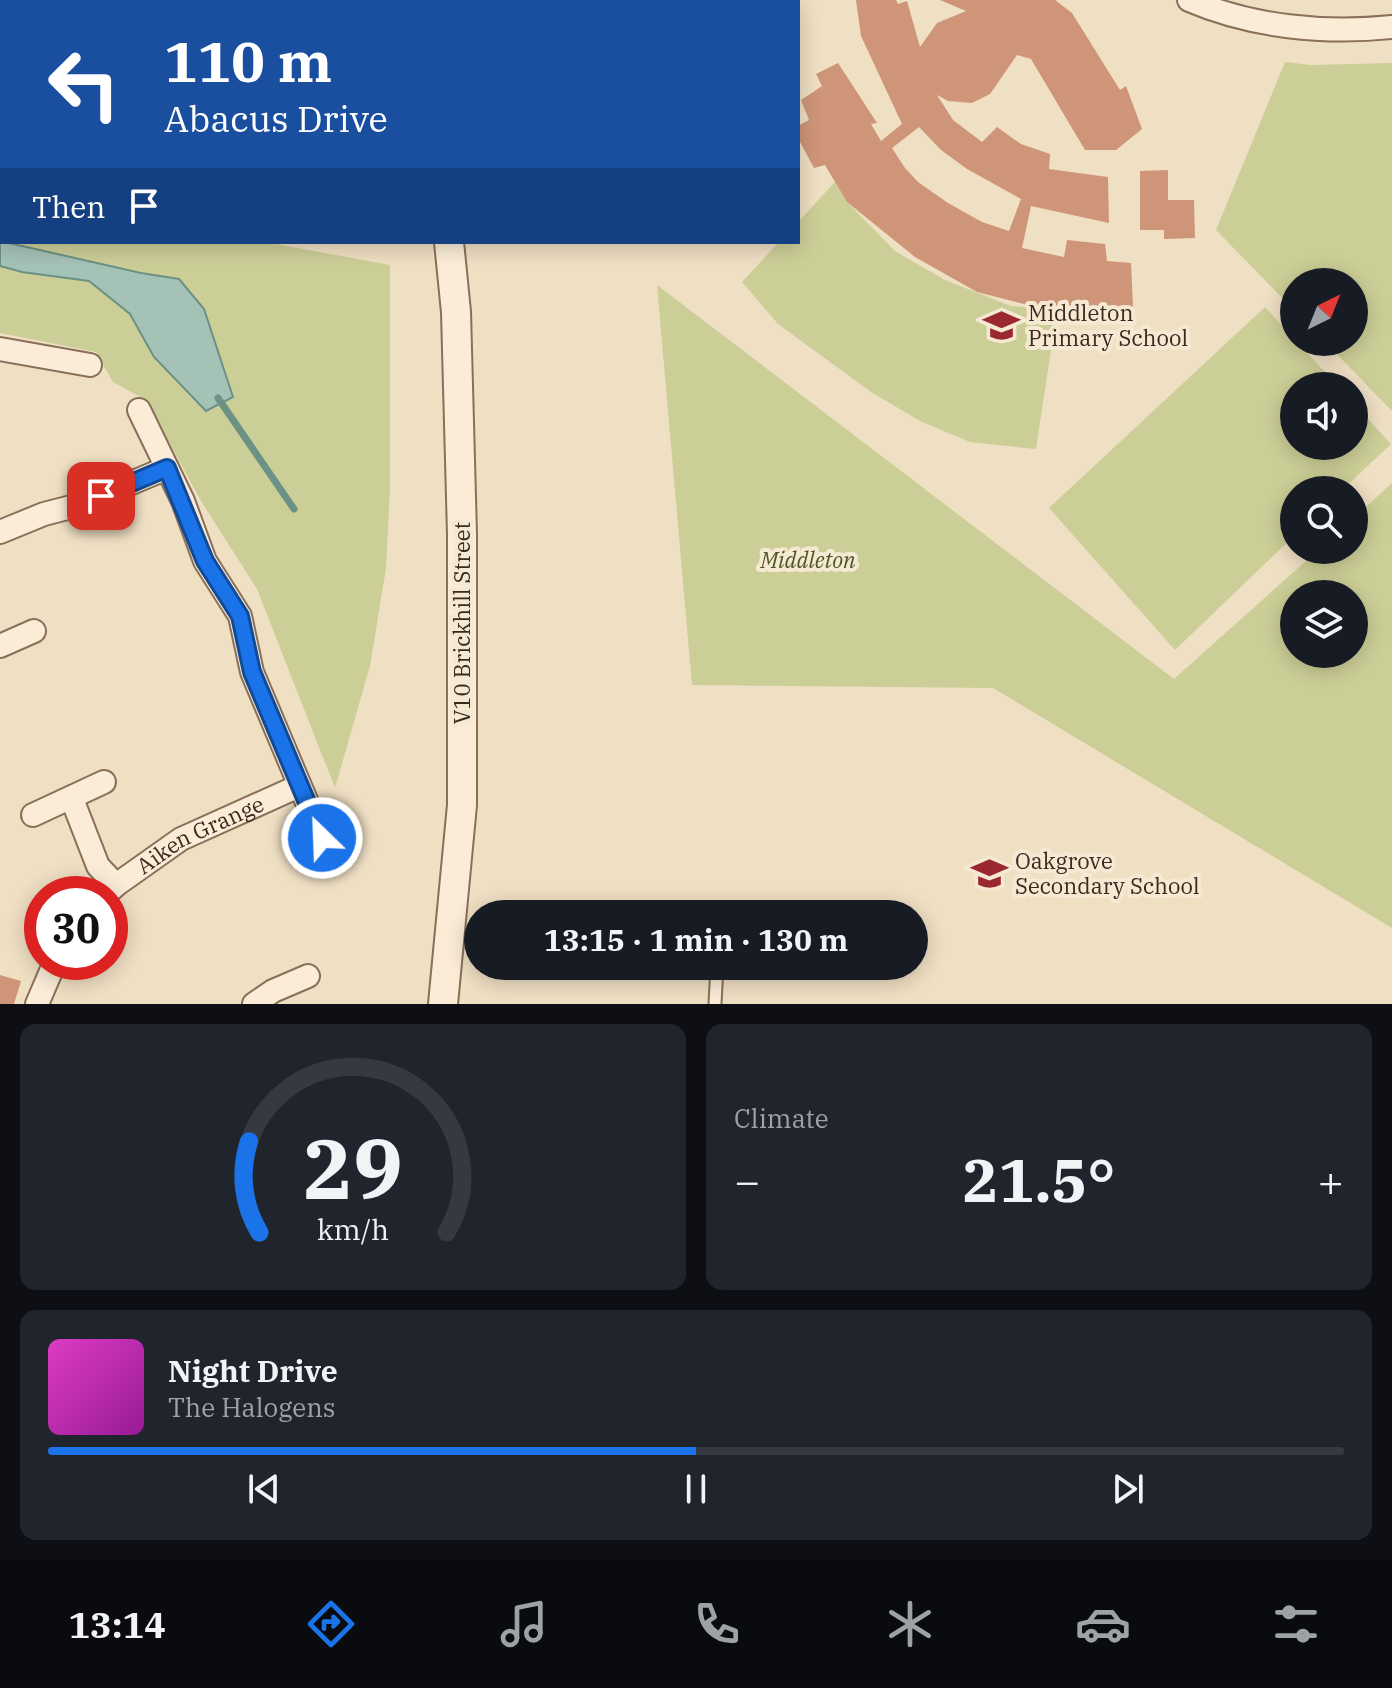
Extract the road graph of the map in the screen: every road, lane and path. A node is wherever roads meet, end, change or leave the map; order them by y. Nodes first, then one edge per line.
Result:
1 (1189, 0) edge
2 (1392, 27) edge
3 (449, 244) edge
4 (0, 349) edge
5 (90, 365) dead end
6 (139, 410) dead end
7 (167, 468) junction
8 (0, 532) edge
9 (34, 631) dead end
10 (0, 646) edge
11 (104, 782) dead end
12 (299, 786) junction
13 (72, 799) junction
14 (33, 815) dead end
15 (322, 838) dead end
16 (104, 876) edge
17 (128, 877) edge
18 (308, 976) dead end
19 (47, 980) edge
20 (716, 980) edge
21 (37, 1004) edge
22 (254, 1004) edge
23 (443, 1004) edge
24 (715, 1004) edge

1 - 2 street
3 - 23 street, V10 Brickhill Street
4 - 5 street
6 - 7 street
7 - 8 street
7 - 12 street
9 - 10 street
11 - 13 street
12 - 15 street
12 - 17 street, Aiken Grange
13 - 14 street
13 - 16 street
18 - 22 street
19 - 21 street
20 - 24 lane

